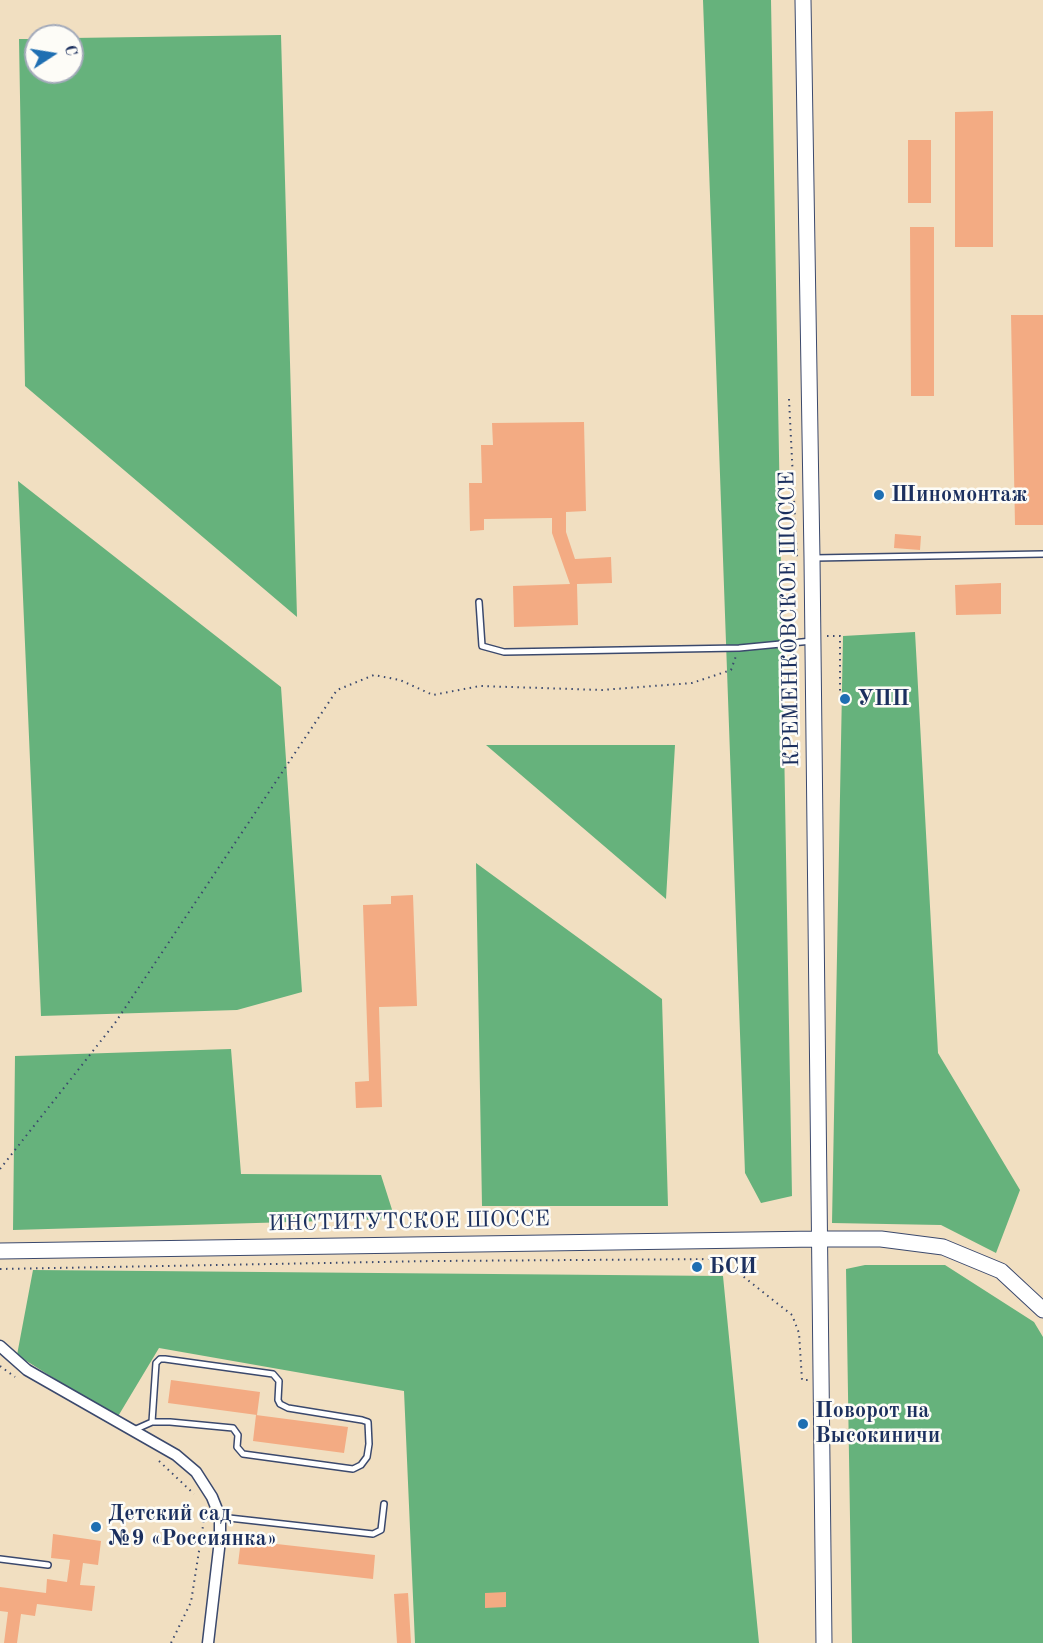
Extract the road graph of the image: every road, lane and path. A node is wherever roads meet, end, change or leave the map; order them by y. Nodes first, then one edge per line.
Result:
1 (803, 0) edge
2 (789, 399) dead end
3 (1043, 554) edge
4 (812, 558) junction
5 (797, 565) dead end
6 (479, 602) dead end
7 (813, 638) junction
8 (738, 648) junction
9 (845, 699) dead end
10 (0, 1169) edge
11 (818, 1239) junction
12 (0, 1251) edge
13 (0, 1269) edge
14 (1043, 1310) edge
15 (0, 1346) edge
16 (0, 1366) edge
17 (820, 1379) junction
18 (21, 1381) dead end
19 (152, 1422) junction
20 (132, 1431) junction
21 (159, 1461) dead end
22 (200, 1500) dead end
23 (384, 1503) dead end
24 (206, 1508) dead end
25 (220, 1517) junction
26 (0, 1559) edge
27 (48, 1565) dead end
28 (171, 1643) edge
29 (208, 1643) edge
30 (824, 1643) edge

1 - 4 main road, КРЕМЕНКОВСКОЕ ШОССЕ
2 - 5 path
3 - 4 lane
4 - 7 main road, КРЕМЕНКОВСКОЕ ШОССЕ
6 - 8 lane
7 - 8 lane
7 - 9 path
7 - 11 main road, КРЕМЕНКОВСКОЕ ШОССЕ
8 - 10 path
11 - 12 main road, ИНСТИТУТСКОЕ ШОССЕ
11 - 14 main road, ИНСТИТУТСКОЕ ШОССЕ
11 - 17 main road, КРЕМЕНКОВСКОЕ ШОССЕ
13 - 17 path
15 - 20 street
16 - 18 path
17 - 30 main road, КРЕМЕНКОВСКОЕ ШОССЕ
19 - 19 lane
19 - 20 lane
20 - 25 street
21 - 22 path
23 - 25 lane
24 - 28 path
25 - 29 street
26 - 27 lane

